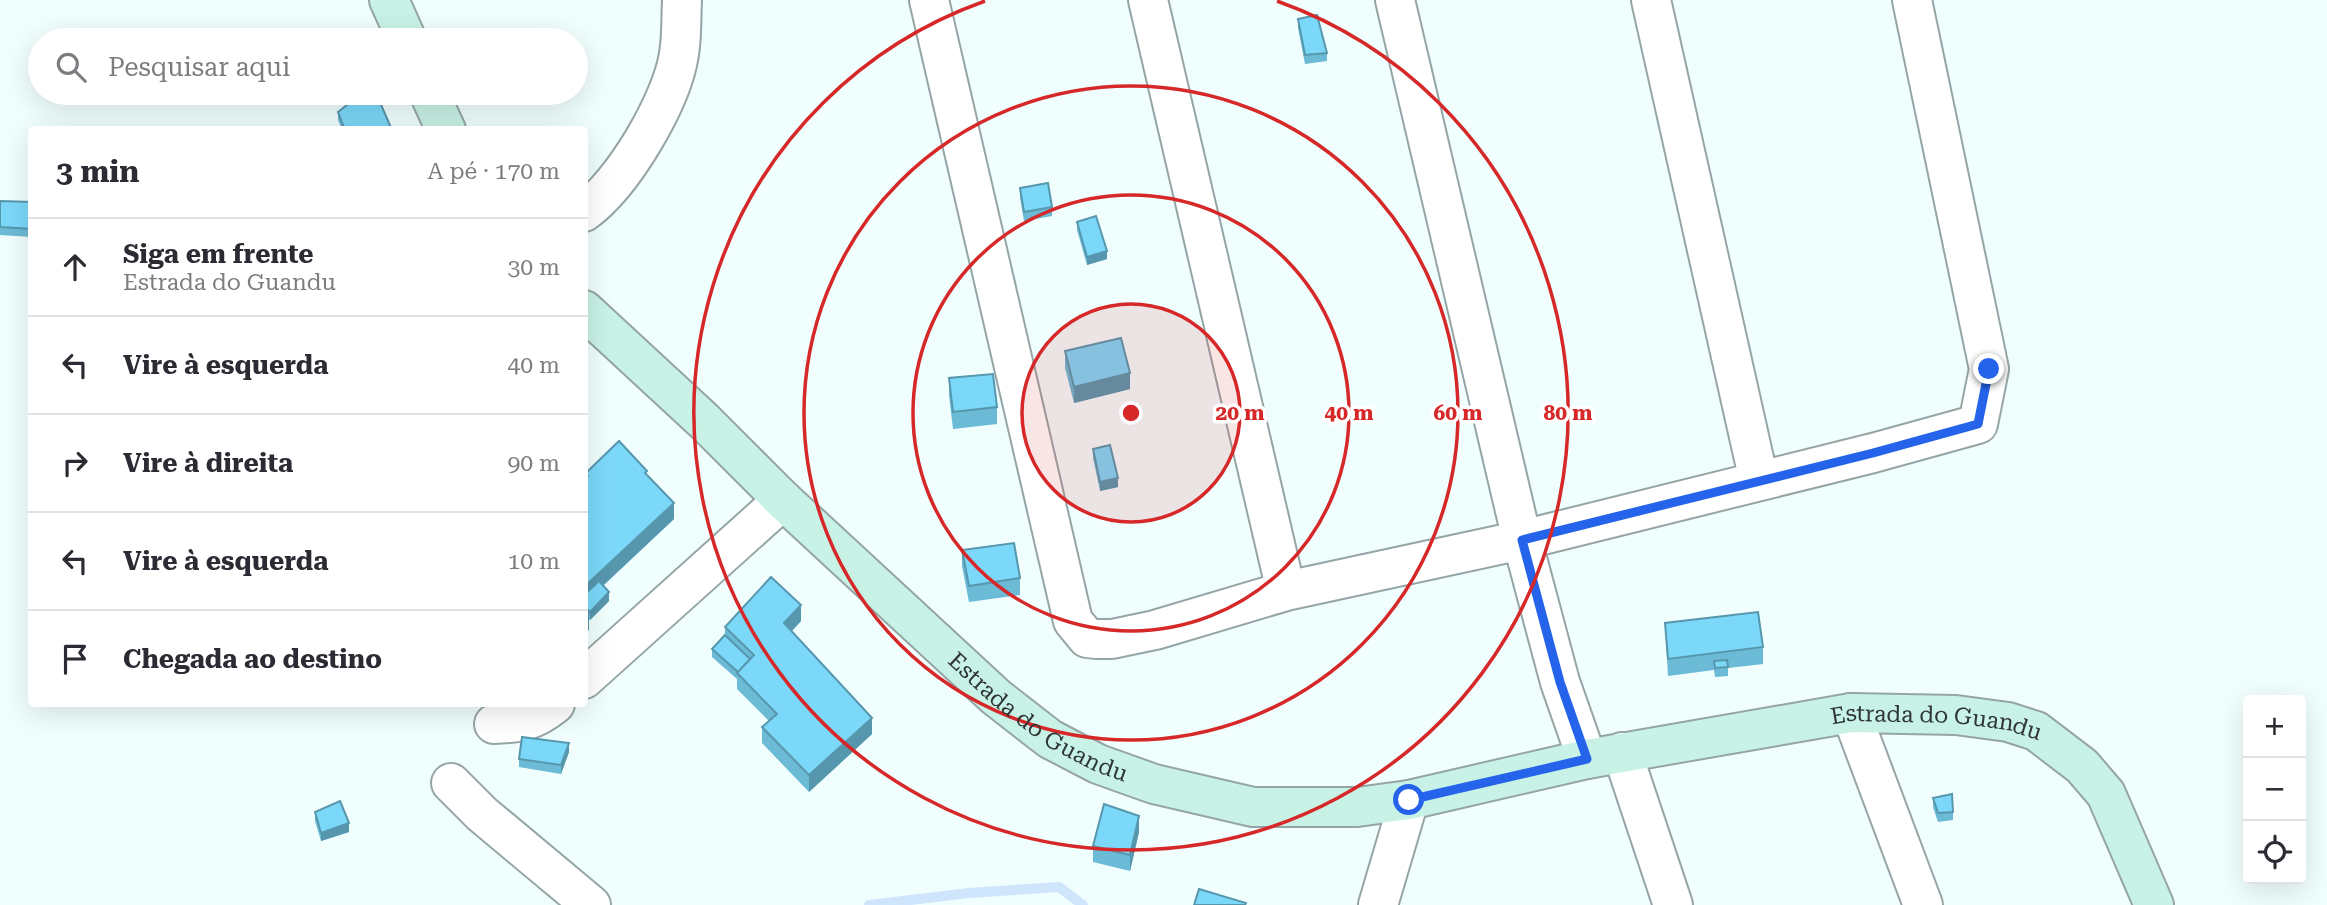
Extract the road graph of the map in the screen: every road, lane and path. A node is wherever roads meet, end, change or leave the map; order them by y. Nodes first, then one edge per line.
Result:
1 (390, 0) edge
2 (682, 0) edge
3 (929, 0) edge
4 (1148, 0) edge
5 (1395, 0) edge
6 (1651, 0) edge
7 (1912, 0) edge
8 (402, 28) edge
9 (435, 105) edge
10 (444, 126) edge
11 (588, 208) edge
12 (588, 314) edge
13 (1759, 481) junction
14 (783, 500) junction
15 (1522, 540) junction
16 (1286, 591) junction
17 (588, 675) edge
18 (551, 707) edge
19 (1851, 713) junction
20 (494, 724) dead end
21 (1604, 756) junction
22 (451, 783) dead end
23 (1409, 800) junction
24 (591, 905) edge
25 (1378, 905) edge
26 (1673, 905) edge
27 (1923, 905) edge
28 (2154, 905) edge

1 - 8 street
2 - 11 street
3 - 16 street
4 - 16 street
5 - 15 street
6 - 13 street
7 - 13 street
9 - 10 street
12 - 14 street, Estrada do Guandu
13 - 15 street
14 - 17 street
14 - 23 street, Estrada do Guandu
15 - 16 street
15 - 21 street
18 - 20 street
19 - 21 street, Estrada do Guandu
19 - 27 street
19 - 28 street, Estrada do Guandu
21 - 23 street, Estrada do Guandu
21 - 26 street
22 - 24 street
23 - 25 street

